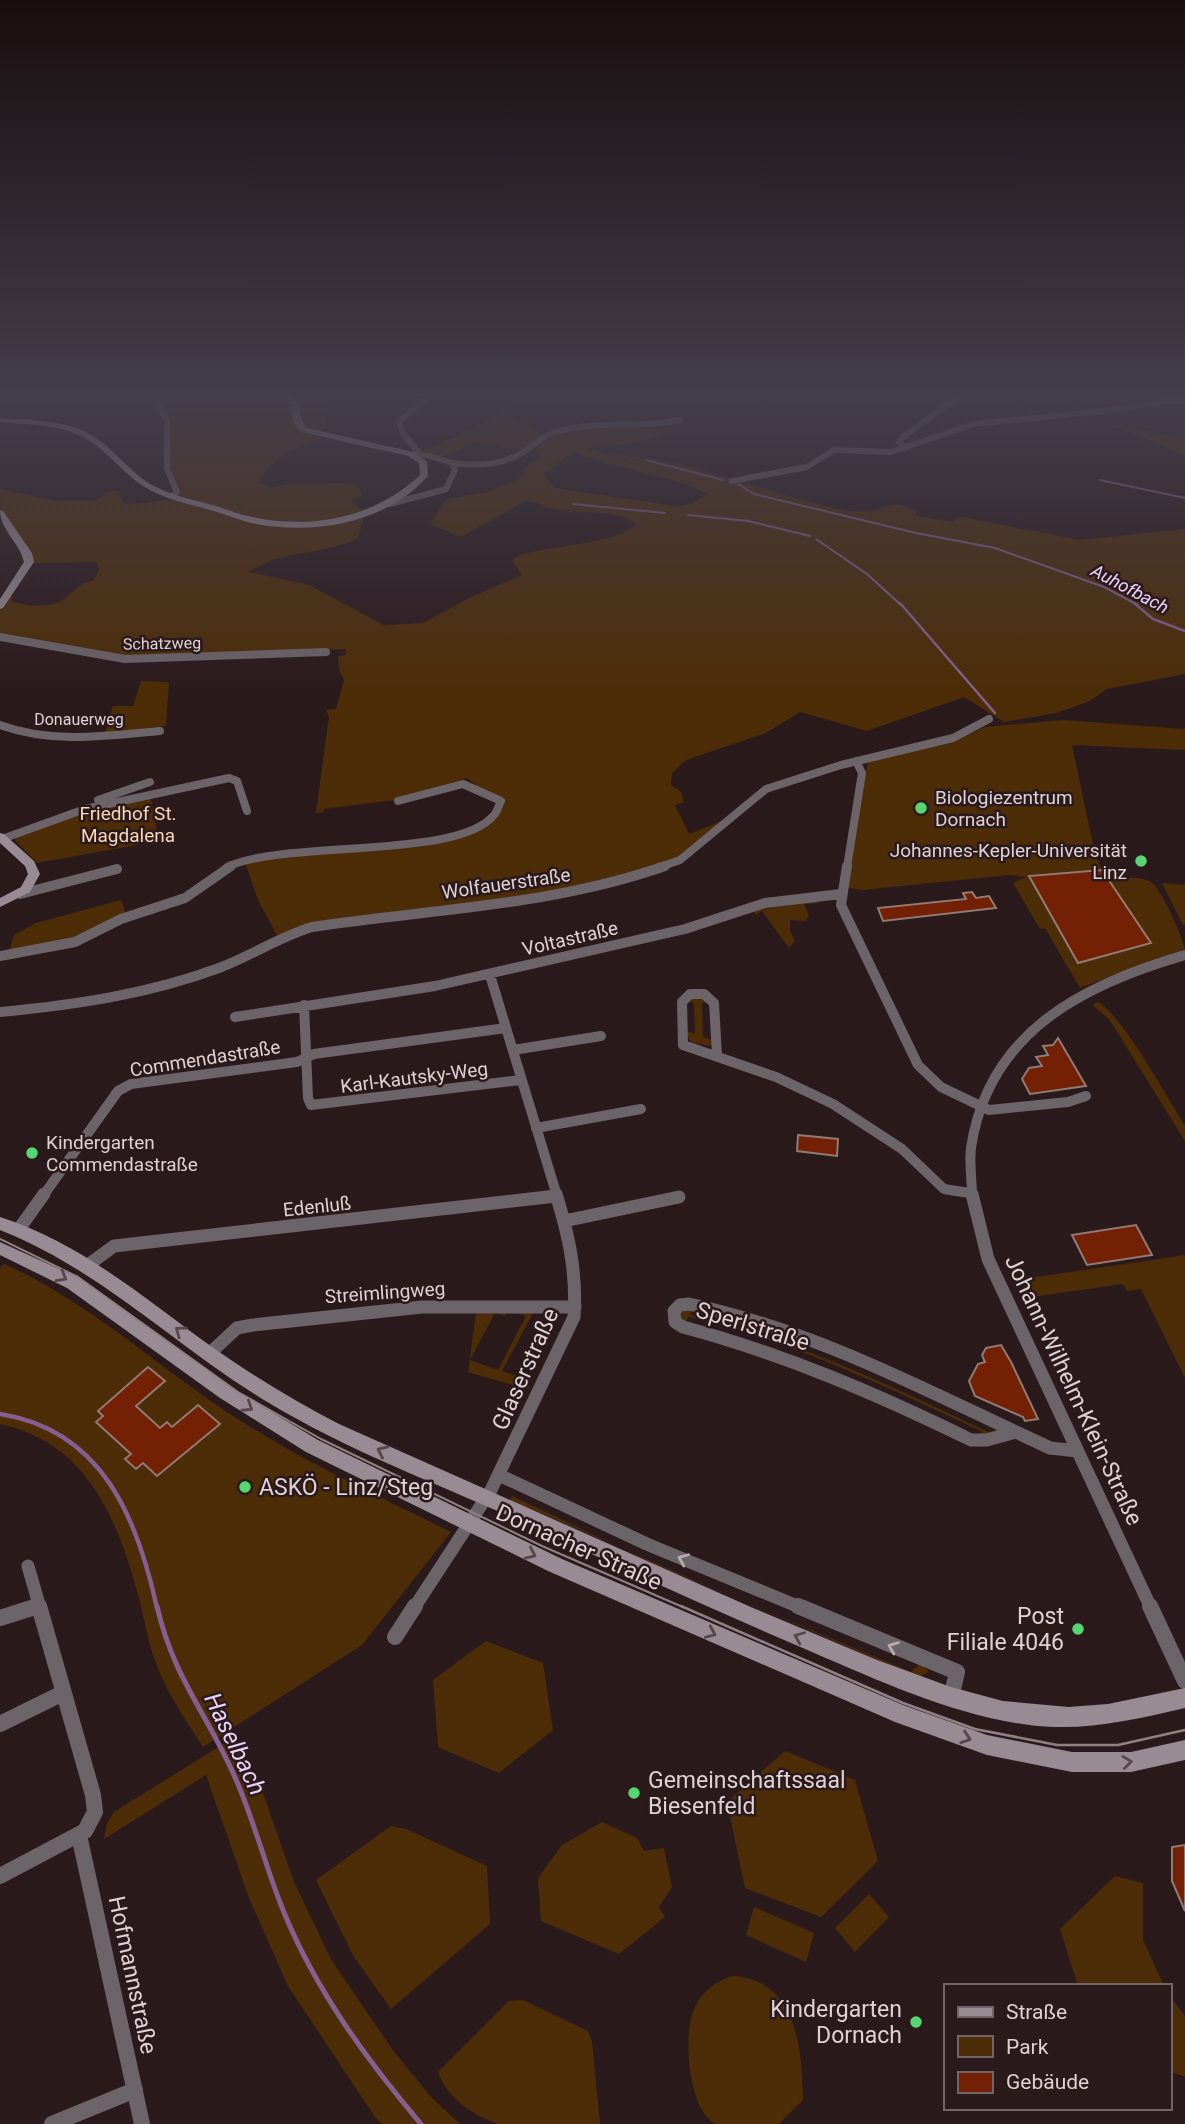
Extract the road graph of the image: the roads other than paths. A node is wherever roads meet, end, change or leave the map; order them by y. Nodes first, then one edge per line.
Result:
1 (168, 494) edge
2 (174, 494) edge
3 (402, 494) edge
4 (427, 494) edge
5 (172, 496) junction
6 (390, 504) junction
7 (0, 513) edge
8 (0, 606) edge
9 (0, 637) edge
10 (326, 652) dead end
11 (989, 719) dead end
12 (0, 725) edge
13 (160, 731) dead end
14 (856, 761) junction
15 (150, 782) dead end
16 (398, 801) dead end
17 (85, 809) junction
18 (247, 811) dead end
19 (1, 838) edge
20 (117, 869) dead end
21 (20, 894) junction
22 (841, 894) junction
23 (0, 903) edge
24 (0, 956) edge
25 (1185, 956) edge
26 (489, 975) junction
27 (304, 1005) junction
28 (0, 1012) edge
29 (235, 1017) dead end
30 (506, 1028) junction
31 (601, 1035) dead end
32 (513, 1050) junction
33 (717, 1055) junction
34 (307, 1057) junction
35 (522, 1080) junction
36 (1086, 1096) dead end
37 (978, 1107) junction
38 (641, 1109) dead end
39 (536, 1128) junction
40 (969, 1193) junction
41 (556, 1196) junction
42 (679, 1197) dead end
43 (564, 1221) junction
44 (0, 1223) edge
45 (19, 1229) junction
46 (0, 1248) edge
47 (88, 1265) junction
48 (575, 1307) junction
49 (209, 1353) junction
50 (1017, 1432) junction
51 (1077, 1451) junction
52 (499, 1475) junction
53 (486, 1498) junction
54 (470, 1524) junction
55 (28, 1566) dead end
56 (39, 1606) junction
57 (0, 1618) edge
58 (395, 1637) dead end
59 (1185, 1681) edge
60 (63, 1693) junction
61 (951, 1698) junction
62 (1185, 1698) edge
63 (0, 1724) edge
64 (1185, 1750) edge
65 (79, 1835) junction
66 (0, 1876) edge
67 (135, 2090) junction
68 (52, 2124) edge
69 (142, 2124) edge

1 - 5 street
2 - 5 street
3 - 6 street
4 - 6 street
5 - 6 street
7 - 8 street
9 - 10 street, Schatzweg
11 - 14 street, Wolfauerstraße
12 - 13 street, Donauerweg
14 - 22 street
14 - 28 street, Wolfauerstraße
15 - 17 street
16 - 24 street
17 - 18 street
17 - 19 street
19 - 21 street
20 - 21 street
21 - 23 street
22 - 26 street, Voltastraße
22 - 37 street
25 - 37 street, Johann-Wilhelm-Klein-Straße
26 - 27 street, Voltastraße
26 - 30 street, Glaserstraße
27 - 29 street, Voltastraße
27 - 34 street
30 - 32 street, Glaserstraße
30 - 34 street, Commendastraße
31 - 32 street
32 - 35 street, Glaserstraße
33 - 33 street
33 - 40 street
34 - 35 street, Karl-Kautsky-Weg
34 - 45 street, Commendastraße
35 - 39 street, Glaserstraße
36 - 37 street
37 - 40 street, Johann-Wilhelm-Klein-Straße
38 - 39 street
39 - 41 street, Glaserstraße
40 - 51 street, Johann-Wilhelm-Klein-Straße
41 - 43 street, Glaserstraße
41 - 47 street, Edenluß
42 - 43 street
43 - 48 street, Glaserstraße
44 - 45 street, Dornacher Straße
45 - 47 street, Dornacher Straße
46 -> 54 street, Dornacher Straße
49 -> 47 street, Dornacher Straße
48 - 49 street, Streimlingweg
48 - 52 street, Glaserstraße
53 -> 49 street, Dornacher Straße
50 - 50 street, Sperlstraße
50 - 51 street, Sperlstraße
51 - 59 street, Johann-Wilhelm-Klein-Straße
52 - 53 street, Glaserstraße
61 -> 52 street, Dornacher Straße
53 - 54 street, Glaserstraße
61 -> 53 street, Dornacher Straße
54 - 58 street, Glaserstraße
54 -> 64 street, Dornacher Straße
55 - 56 street
56 - 57 street
56 - 60 street
60 - 63 street
60 - 65 street
61 - 62 street, Dornacher Straße
65 - 66 street
65 - 67 street, Hofmannstraße
67 - 68 street
67 - 69 street, Hofmannstraße

